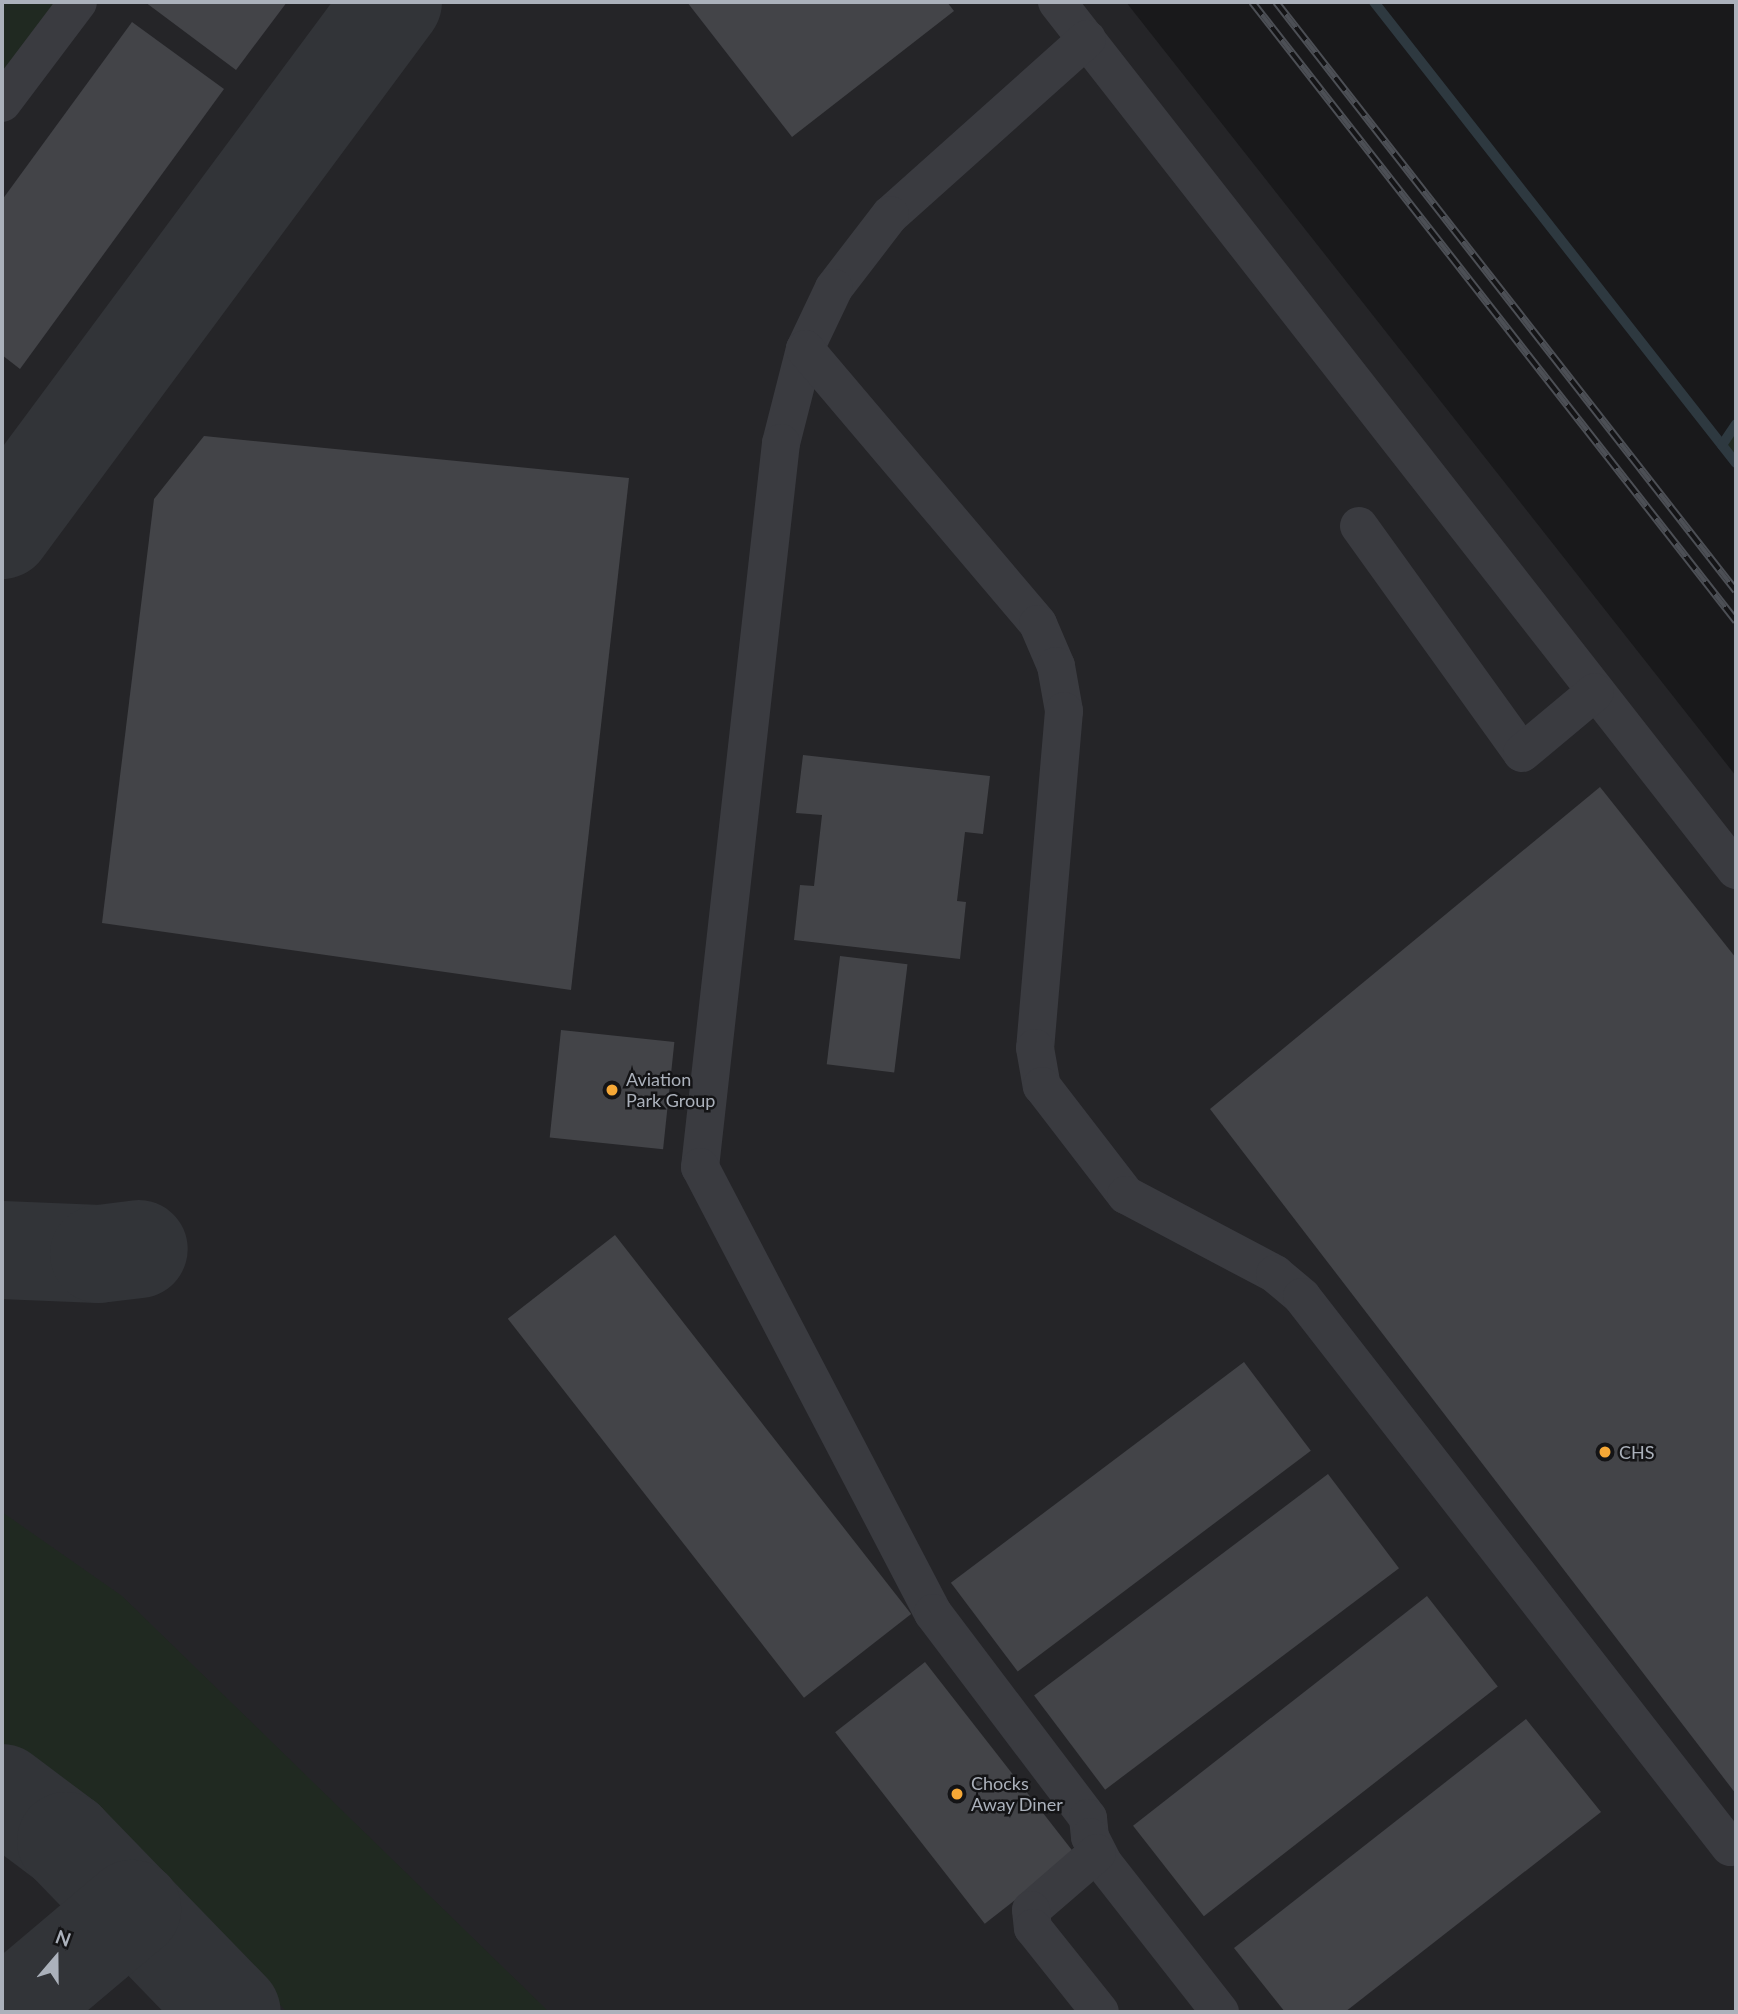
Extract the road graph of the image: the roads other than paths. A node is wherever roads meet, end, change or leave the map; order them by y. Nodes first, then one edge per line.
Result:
1 (78, 2) edge
2 (1057, 2) edge
3 (1087, 39) junction
4 (2, 103) edge
5 (805, 349) junction
6 (1359, 526) dead end
7 (1595, 692) junction
8 (1736, 870) edge
9 (1730, 1847) dead end
10 (1097, 1853) junction
11 (1100, 2012) edge
12 (1220, 2012) edge

1 - 4 lane
2 - 3 lane
3 - 5 lane
3 - 7 lane
5 - 9 lane
5 - 10 lane
6 - 7 lane
7 - 8 lane
10 - 11 lane
10 - 12 lane

